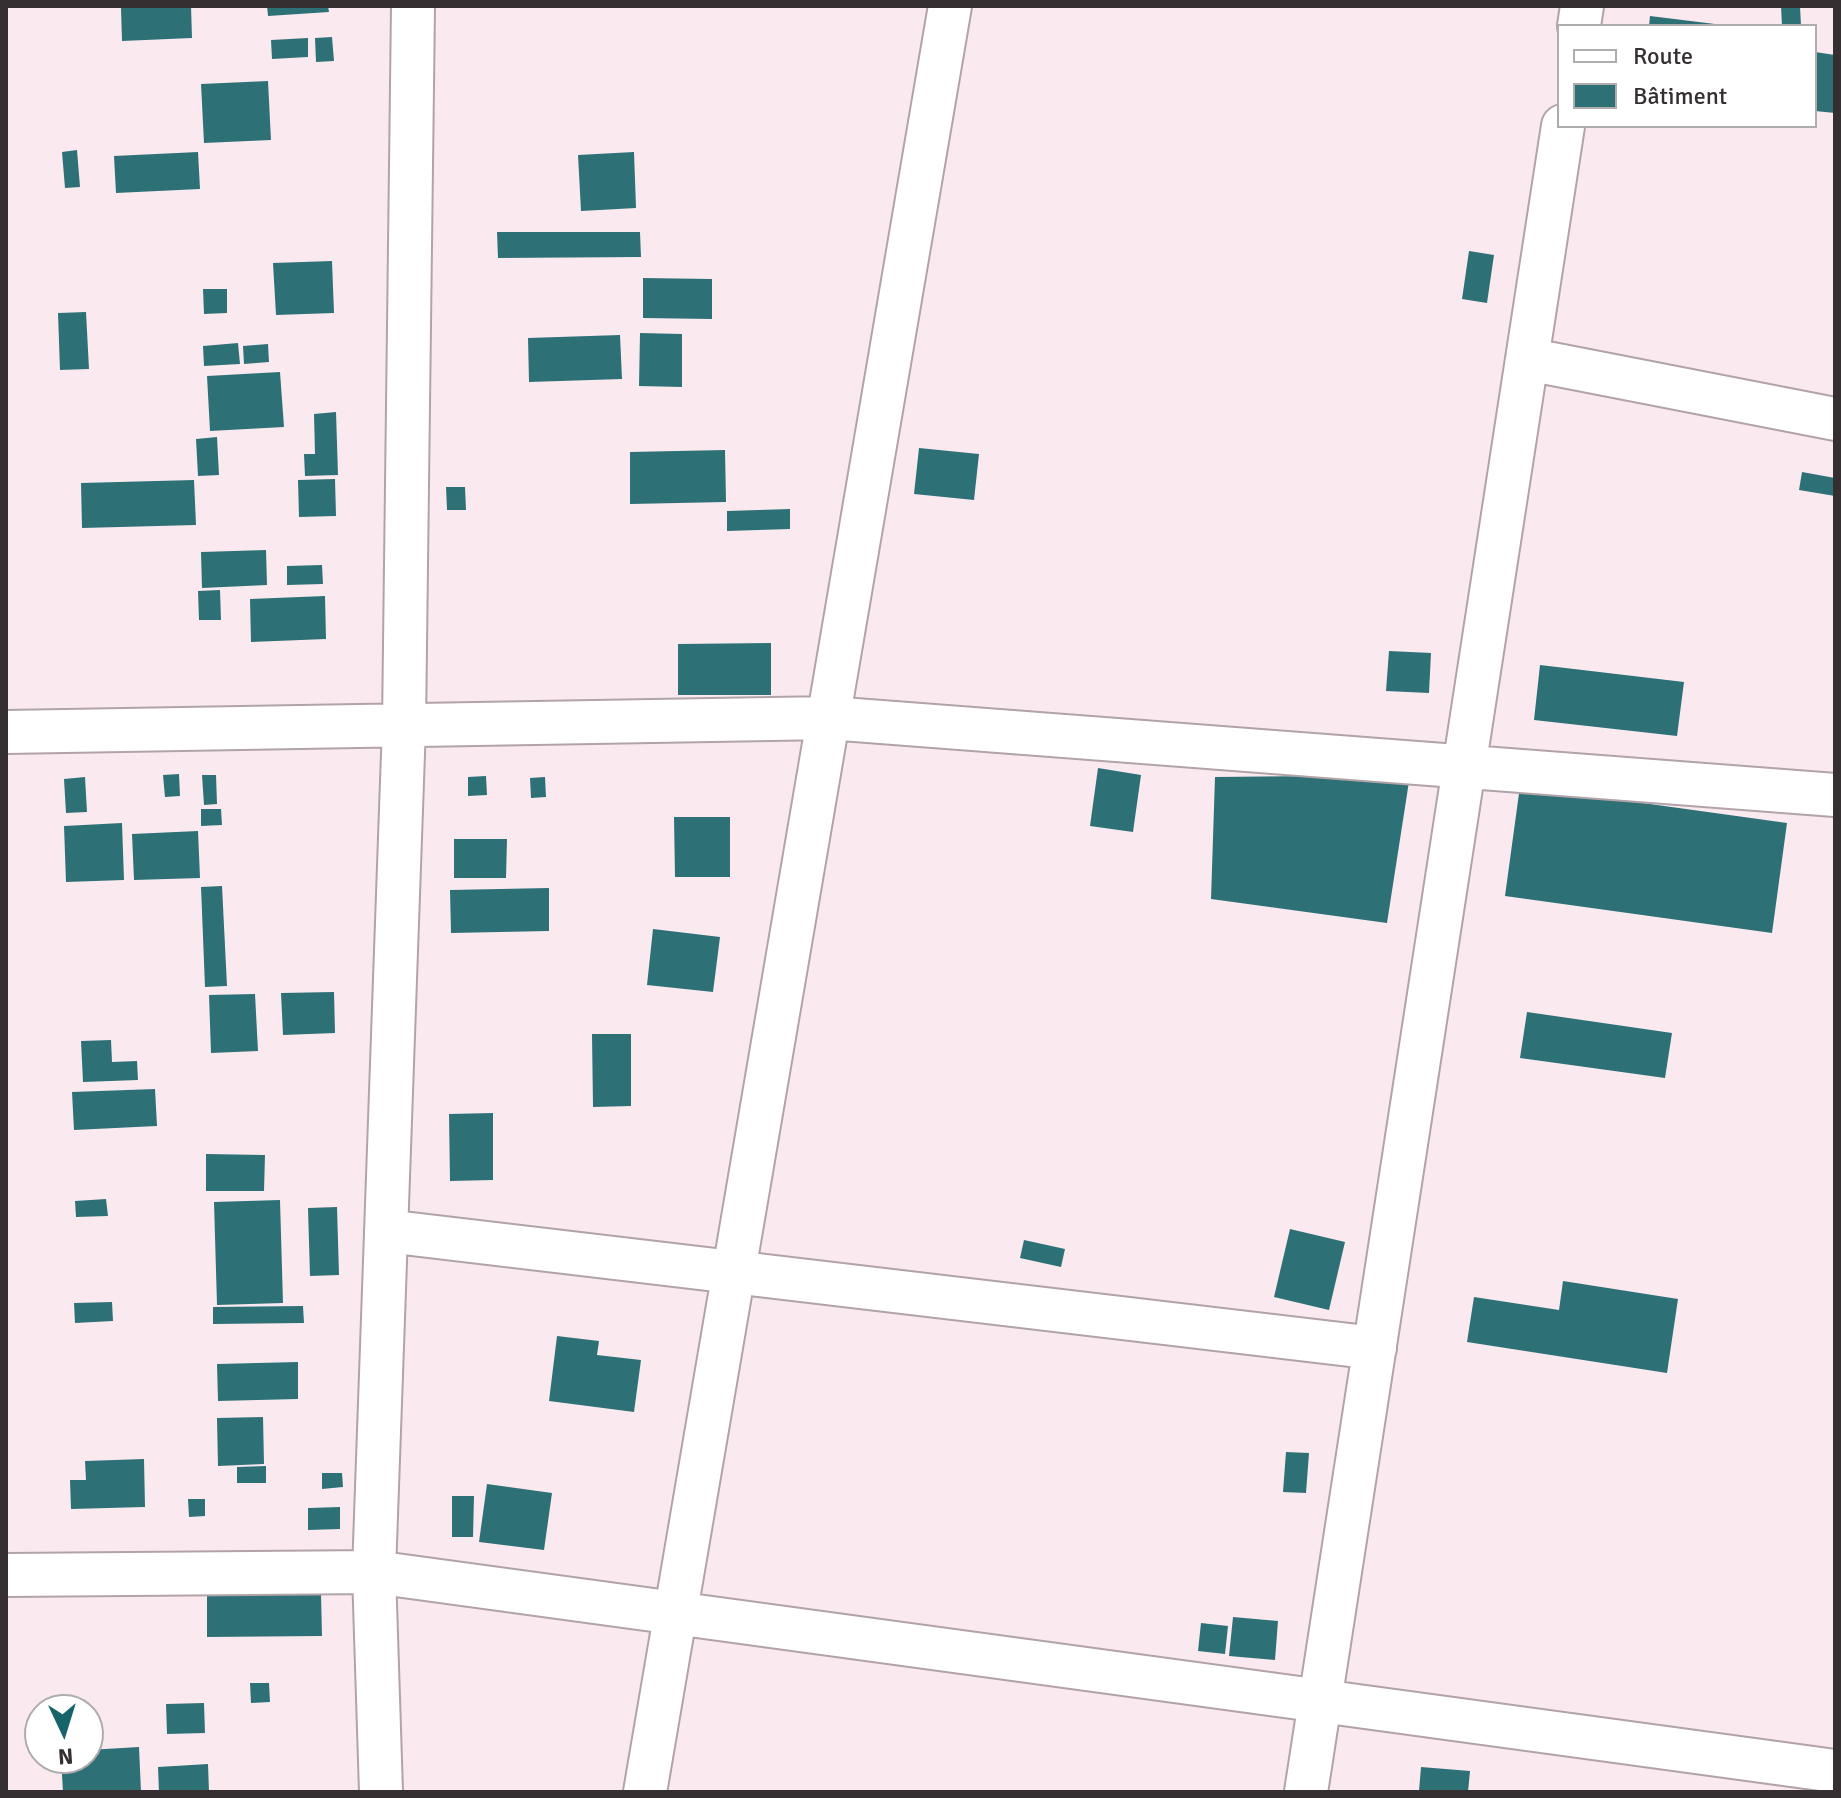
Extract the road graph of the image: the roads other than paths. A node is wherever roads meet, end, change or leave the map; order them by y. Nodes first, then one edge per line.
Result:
1 (413, 6) edge
2 (950, 6) edge
3 (1563, 128) edge
4 (1527, 359) junction
5 (1835, 419) edge
6 (829, 718) junction
7 (404, 725) junction
8 (6, 732) edge
9 (1465, 766) junction
10 (1835, 795) edge
11 (386, 1231) junction
12 (733, 1273) junction
13 (1375, 1348) junction
14 (374, 1572) junction
15 (6, 1575) edge
16 (675, 1613) junction
17 (1320, 1701) junction
18 (1835, 1771) edge
19 (381, 1792) edge
20 (645, 1792) edge
21 (1306, 1792) edge

1 - 7 street
2 - 6 street
3 - 4 street
4 - 5 street
4 - 9 street
6 - 7 street
6 - 9 street
6 - 12 street
7 - 8 street
7 - 11 street
9 - 10 street
9 - 13 street
11 - 12 street
11 - 14 street
12 - 13 street
12 - 16 street
13 - 17 street
14 - 15 street
14 - 16 street
14 - 19 street
16 - 17 street
16 - 20 street
17 - 18 street
17 - 21 street

